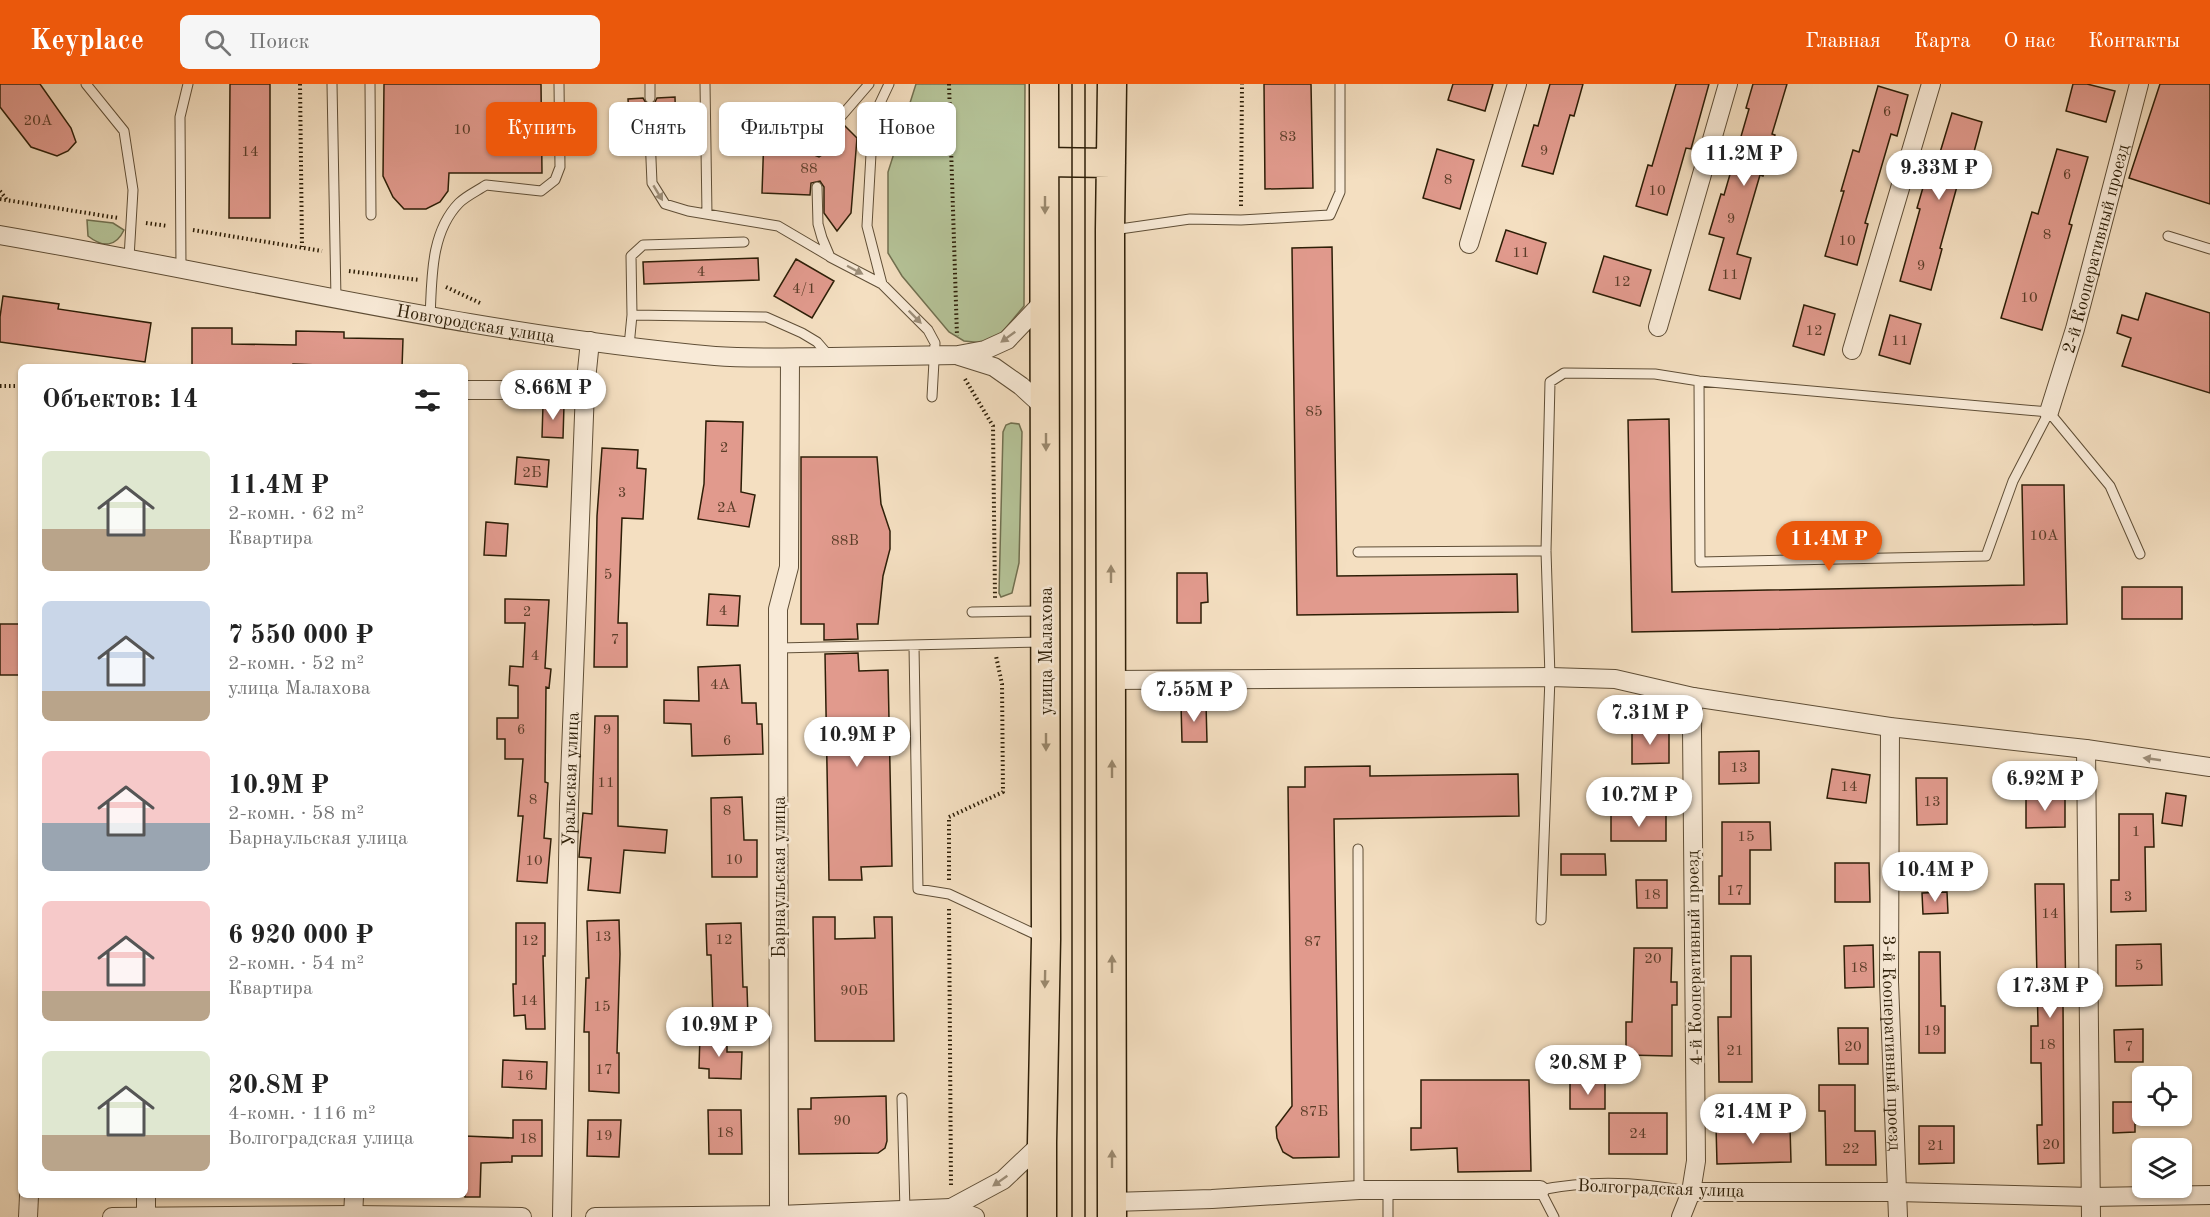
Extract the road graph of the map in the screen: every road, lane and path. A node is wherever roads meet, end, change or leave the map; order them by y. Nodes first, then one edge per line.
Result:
1 (86, 84) edge
2 (188, 84) edge
3 (300, 84) edge
4 (332, 84) edge
5 (370, 84) edge
6 (559, 84) edge
7 (650, 84) edge
8 (705, 84) edge
9 (869, 84) edge
10 (889, 84) edge
11 (949, 84) edge
12 (1044, 84) edge
13 (1112, 84) edge
14 (1242, 84) edge
15 (1340, 84) edge
16 (1517, 84) edge
17 (1728, 84) edge
18 (1931, 84) edge
19 (2139, 84) edge
20 (650, 98) dead end
21 (845, 112) edge
22 (651, 156) edge
23 (1045, 162) junction
24 (1111, 163) junction
25 (817, 187) dead end
26 (0, 191) edge
27 (7, 200) dead end
28 (707, 214) junction
29 (371, 215) dead end
30 (1241, 220) junction
31 (1110, 230) junction
32 (0, 235) edge
33 (2168, 236) dead end
34 (744, 242) dead end
35 (1469, 244) dead end
36 (302, 247) dead end
37 (2210, 249) edge
38 (830, 256) junction
39 (129, 258) junction
40 (182, 268) junction
41 (882, 284) junction
42 (336, 299) junction
43 (1046, 299) junction
44 (632, 315) junction
45 (430, 318) junction
46 (1659, 327) dead end
47 (590, 341) junction
48 (629, 346) junction
49 (957, 348) junction
50 (1852, 350) dead end
51 (935, 356) junction
52 (830, 357) junction
53 (790, 358) junction
54 (964, 378) dead end
55 (1699, 381) junction
56 (0, 386) edge
57 (18, 386) edge
58 (468, 390) edge
59 (585, 390) junction
60 (932, 397) dead end
61 (1046, 408) junction
62 (2049, 412) junction
63 (1546, 551) junction
64 (1358, 552) dead end
65 (2140, 554) dead end
66 (1046, 611) junction
67 (972, 612) dead end
68 (995, 612) junction
69 (1046, 642) junction
70 (996, 644) junction
71 (914, 646) junction
72 (779, 648) junction
73 (1550, 677) junction
74 (1111, 680) junction
75 (1694, 697) junction
76 (1890, 727) junction
77 (2086, 749) junction
78 (2210, 767) edge
79 (1358, 849) dead end
80 (949, 894) junction
81 (1541, 920) dead end
82 (1046, 939) junction
83 (902, 1098) dead end
84 (1042, 1143) junction
85 (1359, 1190) junction
86 (1388, 1190) junction
87 (1540, 1190) junction
88 (1691, 1192) junction
89 (1897, 1192) junction
90 (2210, 1195) edge
91 (2091, 1197) junction
92 (29, 1198) edge
93 (146, 1198) edge
94 (354, 1198) edge
95 (951, 1208) junction
96 (1112, 1209) edge
97 (905, 1211) junction
98 (146, 1216) edge
99 (353, 1216) edge
100 (779, 1216) edge
101 (28, 1217) edge
102 (112, 1217) edge
103 (522, 1217) edge
104 (562, 1217) edge
105 (595, 1217) edge
106 (975, 1217) edge
107 (1042, 1217) edge
108 (1388, 1217) edge
109 (1554, 1217) edge
110 (1681, 1217) edge
111 (1898, 1217) edge
112 (2091, 1217) edge

1 - 39 lane
2 - 40 lane
3 - 36 path
4 - 42 lane
5 - 29 lane
6 - 45 lane
7 - 20 lane
8 - 28 lane
9 - 21 lane
10 - 41 lane
11 - 49 path
12 - 23 main road, улица Малахова
13 - 24 main road
14 - 30 path
15 - 30 lane
16 - 35 street
17 - 46 street
18 - 50 street
19 - 62 street, 2-й Кооперативный проезд
22 -> 28 lane
23 - 24 main road
23 -> 43 main road, улица Малахова
24 - 31 main road
25 - 38 lane
26 - 27 path
28 - 38 lane
30 - 31 lane
74 -> 31 main road
32 - 39 street, Новгородская улица
33 - 37 lane
34 - 44 lane
38 -> 41 lane
39 - 40 street, Новгородская улица
40 - 42 street, Новгородская улица
41 -> 51 lane
42 - 45 street, Новгородская улица
43 -> 49 street
43 - 61 main road, улица Малахова
44 - 48 lane
44 - 52 lane
45 - 47 street, Новгородская улица
47 - 48 street, Новгородская улица
47 - 59 street, Уральская улица
48 - 53 street, Новгородская улица
49 - 51 street, Новгородская улица
49 - 61 street
51 - 52 street, Новгородская улица
51 - 60 lane
52 - 53 street, Новгородская улица
53 - 72 street, Барнаульская улица
54 - 68 path
55 - 62 lane
55 - 62 lane
55 - 63 lane
56 - 57 path
58 - 59 street
59 - 104 street, Уральская улица
61 -> 66 main road, улица Малахова
62 - 65 lane
63 - 64 lane
63 - 73 lane
66 - 68 lane
66 - 69 main road, улица Малахова
67 - 68 lane
69 - 70 lane
69 -> 82 main road, улица Малахова
70 - 71 lane
70 - 80 path
71 - 72 lane
71 - 80 lane
72 - 100 street, Барнаульская улица
73 - 74 street
73 - 75 street
73 - 81 lane
96 -> 74 main road
75 - 76 street
75 - 88 street, 4-й Кооперативный проезд
76 - 77 street
76 - 89 street, 3-й Кооперативный проезд
78 -> 77 street
77 - 91 street
79 - 85 lane
80 - 82 lane
80 - 95 path
82 -> 84 main road, улица Малахова
83 - 97 lane
84 -> 95 street
84 - 107 main road, улица Малахова
85 - 86 street, Волгоградская улица
85 - 96 street, Волгоградская улица
86 - 87 street, Волгоградская улица
86 - 108 lane
87 - 88 lane, Волгоградская улица
87 - 109 lane
88 - 89 street, Волгоградская улица
88 - 110 street, 4-й Кооперативный проезд
89 - 91 street, Волгоградская улица
89 - 111 street, 3-й Кооперативный проезд
90 - 91 street, Волгоградская улица
91 - 112 street
92 - 101 street
93 - 98 street
94 - 99 street
95 - 97 street
95 - 106 street
97 - 100 street
98 - 99 street
98 - 102 street
99 - 103 street
100 - 105 street

